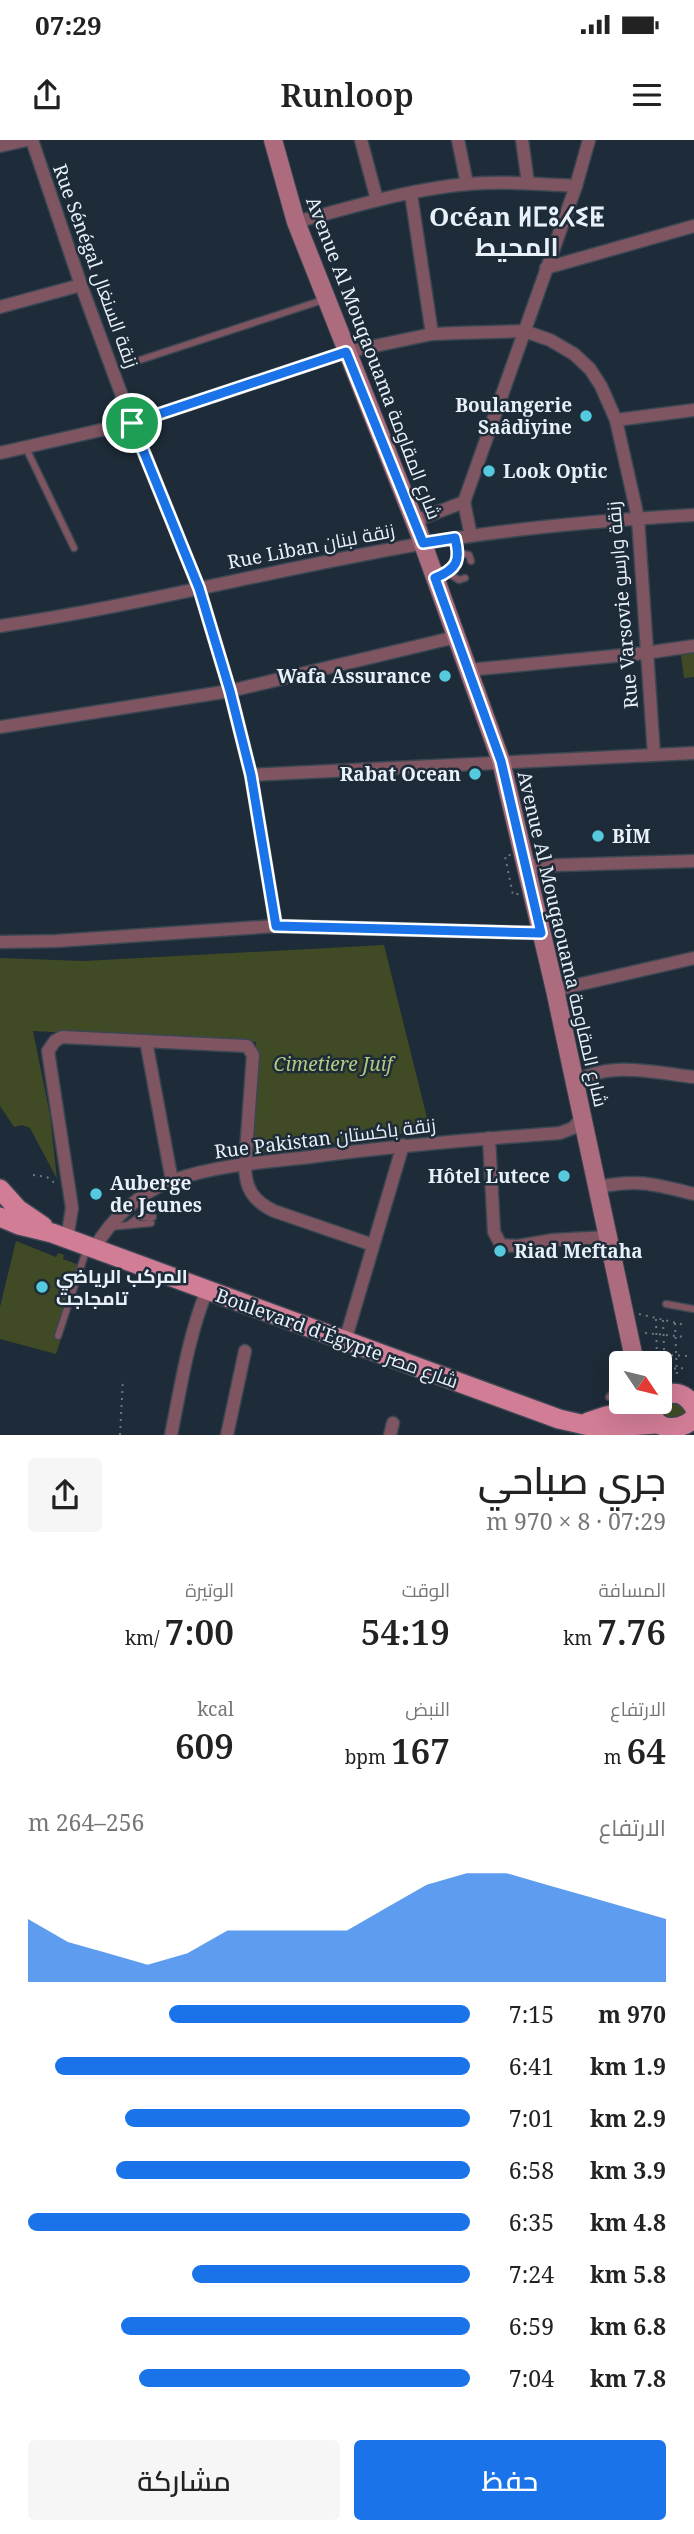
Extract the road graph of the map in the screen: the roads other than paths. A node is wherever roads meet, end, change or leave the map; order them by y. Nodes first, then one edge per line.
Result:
1 (29, 140) edge
2 (274, 140) edge
3 (361, 140) edge
4 (458, 140) edge
5 (522, 140) edge
6 (589, 140) edge
7 (0, 146) edge
8 (528, 183) junction
9 (467, 184) junction
10 (576, 186) junction
11 (411, 194) junction
12 (377, 200) junction
13 (296, 222) junction
14 (694, 226) edge
15 (546, 268) junction
16 (81, 285) junction
17 (325, 299) junction
18 (0, 307) edge
19 (524, 331) junction
20 (432, 334) junction
21 (346, 352) junction
22 (137, 361) dead end
23 (694, 410) edge
24 (616, 420) junction
25 (132, 423) junction
26 (24, 446) junction
27 (0, 453) edge
28 (464, 502) junction
29 (694, 515) edge
30 (638, 518) junction
31 (414, 520) junction
32 (471, 537) junction
33 (455, 538) junction
34 (423, 543) junction
35 (74, 548) dead end
36 (458, 553) junction
37 (471, 561) dead end
38 (442, 575) junction
39 (465, 578) dead end
40 (199, 588) junction
41 (0, 625) edge
42 (456, 637) junction
43 (694, 646) edge
44 (645, 653) junction
45 (468, 670) junction
46 (230, 691) junction
47 (0, 727) edge
48 (694, 753) edge
49 (653, 755) junction
50 (501, 761) junction
51 (251, 775) junction
52 (694, 861) edge
53 (527, 866) junction
54 (276, 926) junction
55 (541, 933) junction
56 (0, 942) edge
57 (694, 958) edge
58 (555, 990) junction
59 (146, 1041) junction
60 (694, 1077) edge
61 (575, 1083) junction
62 (582, 1118) junction
63 (489, 1138) junction
64 (403, 1145) junction
65 (245, 1165) junction
66 (172, 1181) junction
67 (598, 1187) junction
68 (0, 1189) edge
69 (694, 1194) edge
70 (0, 1217) edge
71 (152, 1220) dead end
72 (108, 1227) junction
73 (60, 1236) junction
74 (608, 1237) junction
75 (373, 1245) junction
76 (91, 1247) junction
77 (207, 1290) junction
78 (666, 1304) dead end
79 (694, 1310) edge
80 (58, 1336) dead end
81 (345, 1341) junction
82 (244, 1351) dead end
83 (636, 1351) edge
84 (672, 1395) edge
85 (692, 1412) edge
86 (659, 1414) edge
87 (619, 1415) edge
88 (171, 1435) edge
89 (228, 1435) edge

1 - 7 street
1 - 16 street, Rue Sénégal زنقة السنغال
2 - 13 street, Avenue Al Mouqaouama شارع المقاومة
3 - 12 street
4 - 9 street
5 - 8 street
6 - 10 street
8 - 9 street
8 - 10 street
9 - 11 street
10 - 15 street
11 - 12 street
11 - 20 street
12 - 13 street
13 - 17 street, Avenue Al Mouqaouama شارع المقاومة
14 - 15 street
15 - 19 street
16 - 18 street
16 - 25 street, Rue Sénégal زنقة السنغال
17 - 21 street, Avenue Al Mouqaouama شارع المقاومة
17 - 22 lane
19 - 20 street
19 - 24 street, Rue Varsovie زنقة وارسو
19 - 28 street
20 - 21 street
21 - 25 street
21 - 31 street, Avenue Al Mouqaouama شارع المقاومة
23 - 24 street
24 - 30 street, Rue Varsovie زنقة وارسو
25 - 26 street
25 - 40 street, Rue Sénégal زنقة السنغال
26 - 27 street
26 - 35 lane
28 - 31 street
28 - 32 street
29 - 30 street, Rue Liban زنقة لبنان
30 - 32 street, Rue Liban زنقة لبنان
30 - 44 street, Rue Varsovie زنقة وارسو
31 - 34 street, Avenue Al Mouqaouama شارع المقاومة
32 - 33 street, Rue Liban زنقة لبنان
33 - 34 street, Rue Liban زنقة لبنان
33 - 36 lane
34 - 38 street, Avenue Al Mouqaouama شارع المقاومة
34 - 40 street, Rue Liban زنقة لبنان
36 - 37 lane
36 - 38 lane
38 - 39 lane
38 - 42 street, Avenue Al Mouqaouama شارع المقاومة
40 - 41 street, Rue Liban زنقة لبنان
40 - 46 street, Rue Sénégal زنقة السنغال
42 - 45 street, Avenue Al Mouqaouama شارع المقاومة
42 - 46 street
43 - 44 street
44 - 45 street
44 - 49 street, Rue Varsovie زنقة وارسو
45 - 50 street, Avenue Al Mouqaouama شارع المقاومة
46 - 47 street
46 - 51 street, Rue Sénégal زنقة السنغال
48 - 49 street
49 - 50 street
50 - 51 street
50 - 53 street, Avenue Al Mouqaouama شارع المقاومة
51 - 54 street, Rue Sénégal زنقة السنغال
52 - 53 street
53 - 55 street, Avenue Al Mouqaouama شارع المقاومة
54 - 55 street
54 - 56 street
55 - 58 street, Avenue Al Mouqaouama شارع المقاومة
57 - 58 street
58 - 61 street, Avenue Al Mouqaouama شارع المقاومة
59 - 65 street
59 - 66 street
59 - 73 street
60 - 61 street
61 - 62 street, Avenue Al Mouqaouama شارع المقاومة
62 - 63 street, Rue Pakistan زنقة باكستان
62 - 67 street, Avenue Al Mouqaouama شارع المقاومة
63 - 64 street, Rue Pakistan زنقة باكستان
63 - 74 street
64 - 65 street, Rue Pakistan زنقة باكستان
64 - 75 street
65 - 66 street, Rue Pakistan زنقة باكستان
65 - 75 street
66 - 72 street, Rue Pakistan زنقة باكستان
67 - 69 street
67 - 74 street, Avenue Al Mouqaouama شارع المقاومة
68 - 73 main road, Boulevard d'Égypte شارع مصر
70 - 73 main road, Boulevard d'Égypte شارع مصر
71 - 72 lane
72 - 76 street, Rue Pakistan زنقة باكستان
73 - 76 main road, Boulevard d'Égypte شارع مصر
74 - 83 street, Avenue Al Mouqaouama شارع المقاومة
75 - 81 street
76 - 77 main road, Boulevard d'Égypte شارع مصر
76 - 80 lane
77 - 81 main road, Boulevard d'Égypte شارع مصر
77 - 88 street
78 - 79 lane
81 - 87 main road, Boulevard d'Égypte شارع مصر
82 - 89 street
84 - 85 main road, Boulevard d'Égypte شارع مصر
85 - 86 main road, Boulevard d'Égypte شارع مصر

